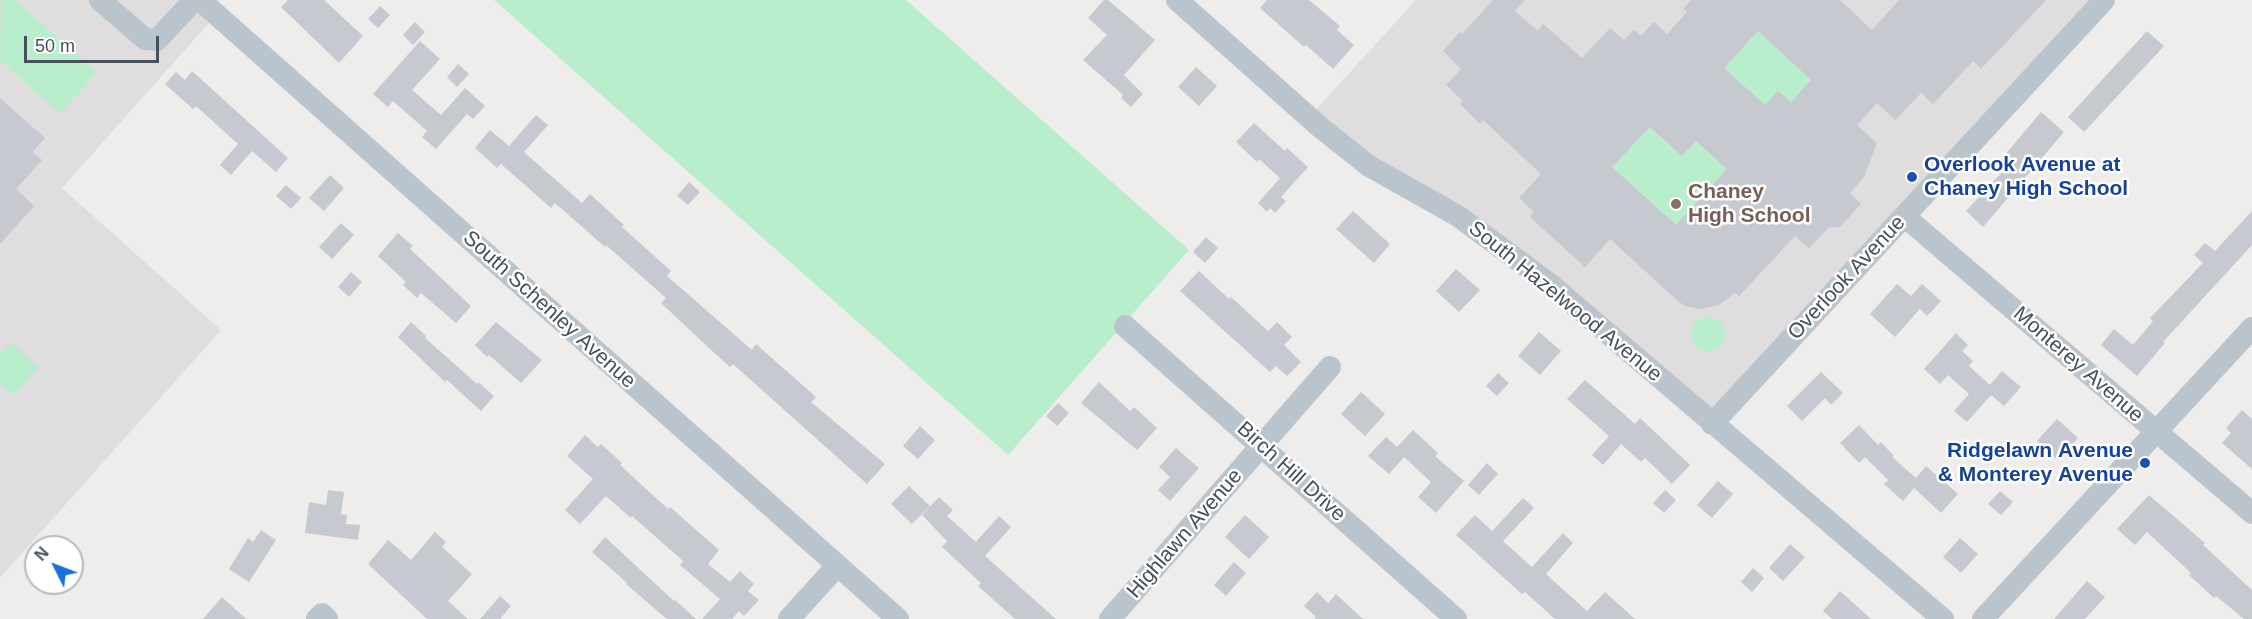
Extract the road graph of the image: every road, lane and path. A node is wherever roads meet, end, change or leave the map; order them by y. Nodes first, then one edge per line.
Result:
1 (100, 0) edge
2 (194, 0) edge
3 (200, 0) edge
4 (1177, 0) edge
5 (2104, 0) edge
6 (1904, 216) junction
7 (1125, 326) dead end
8 (2252, 328) edge
9 (1330, 367) dead end
10 (1712, 424) junction
11 (2156, 432) junction
12 (1262, 446) junction
13 (2252, 513) edge
14 (837, 566) junction
15 (789, 619) edge
16 (898, 619) edge
17 (1110, 619) edge
18 (1456, 619) edge
19 (1943, 619) edge
20 (1983, 619) edge

1 - 2 street
3 - 14 street, South Schenley Avenue
4 - 10 street, South Hazelwood Avenue
5 - 6 street, Overlook Avenue
6 - 10 street, Overlook Avenue
6 - 11 street, Monterey Avenue
7 - 12 street, Birch Hill Drive
8 - 11 street
9 - 12 street, Highlawn Avenue
10 - 19 street, South Hazelwood Avenue
11 - 13 street, Monterey Avenue
11 - 20 street
12 - 17 street, Highlawn Avenue
12 - 18 street, Birch Hill Drive
14 - 15 street
14 - 16 street, South Schenley Avenue

